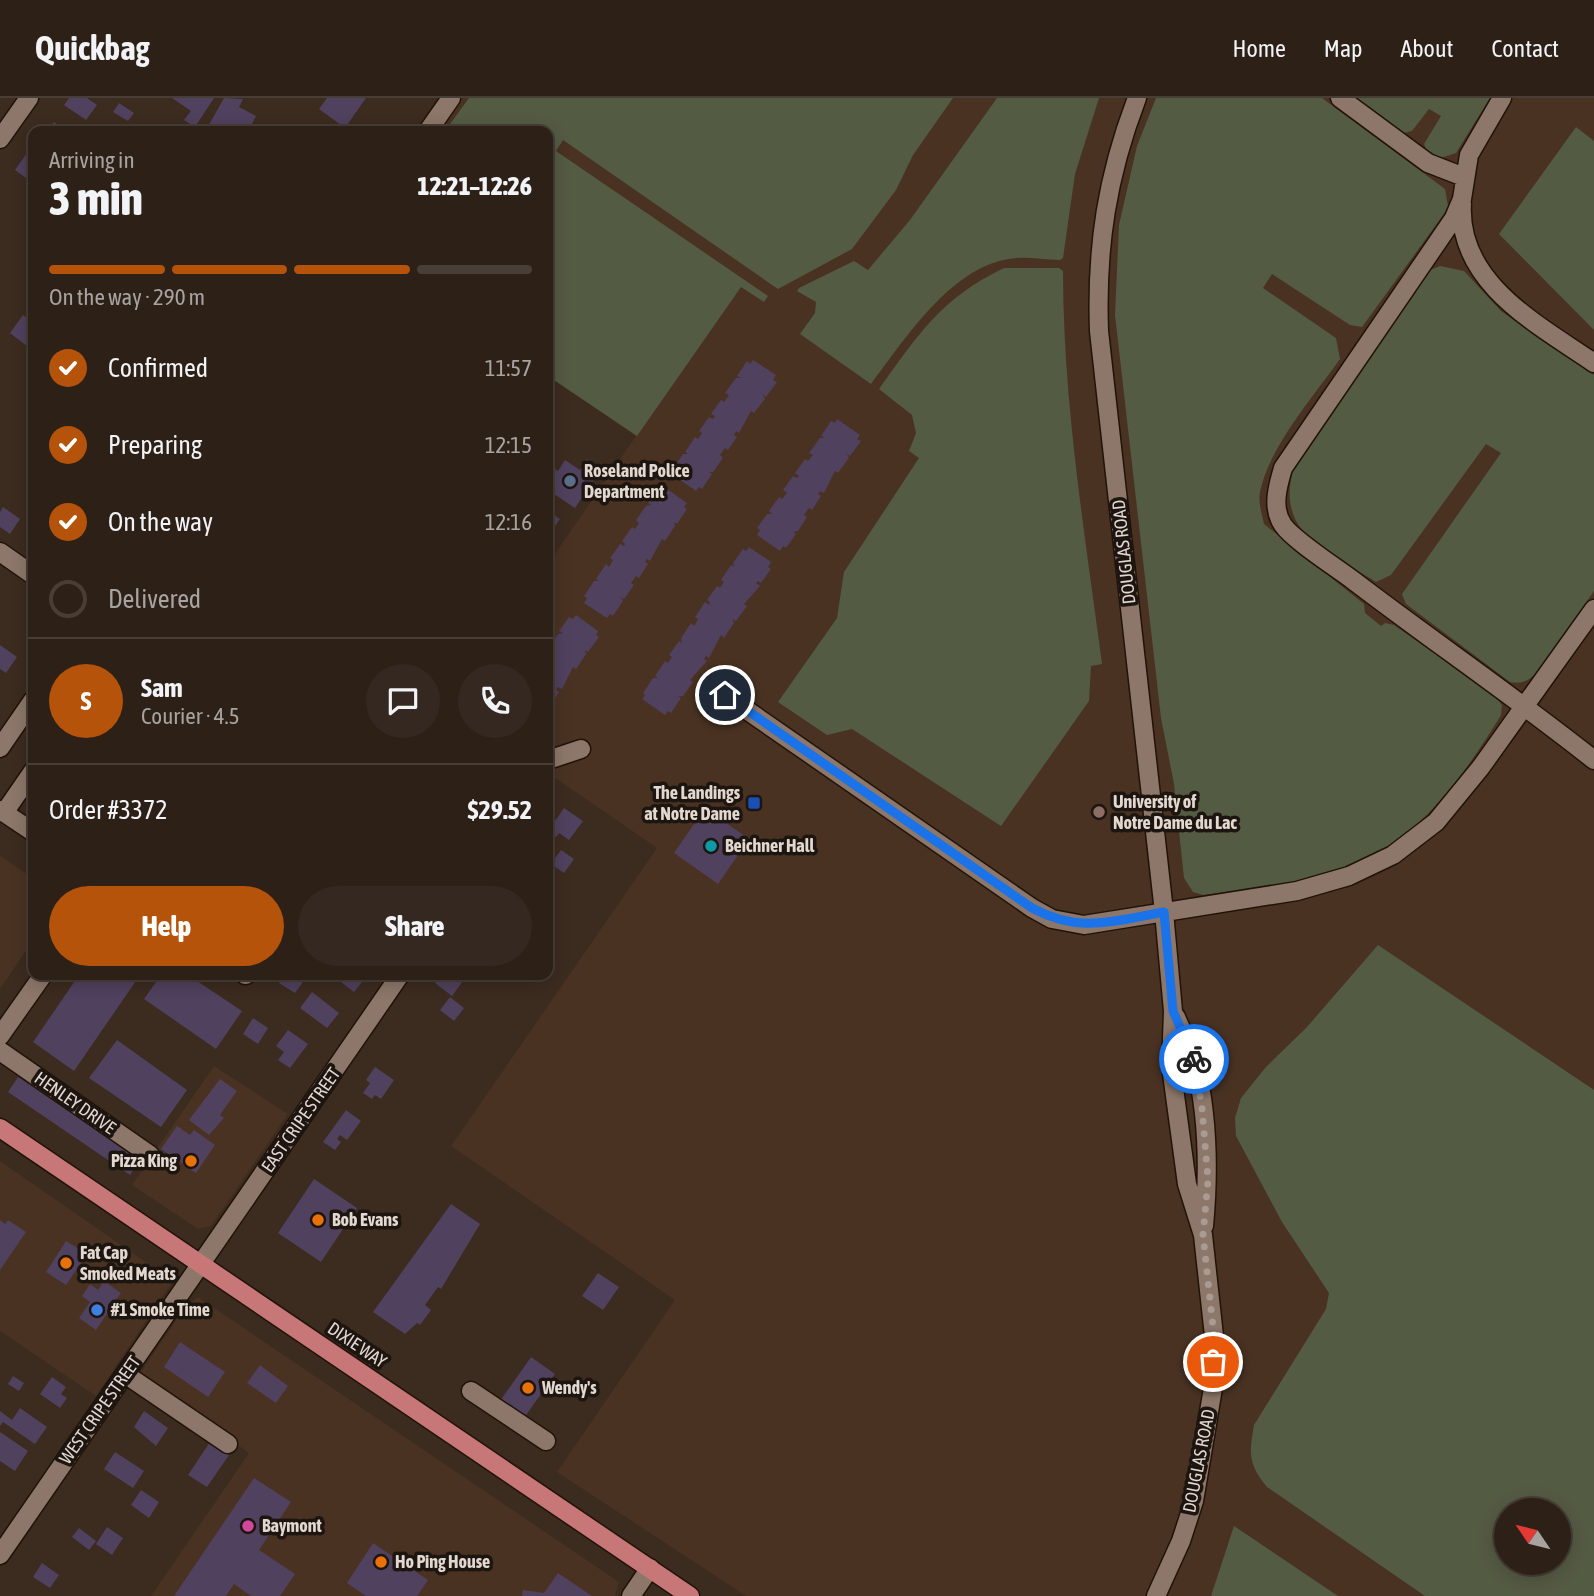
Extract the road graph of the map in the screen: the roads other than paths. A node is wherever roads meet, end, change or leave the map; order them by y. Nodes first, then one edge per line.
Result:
1 (29, 98) edge
2 (451, 98) edge
3 (1138, 98) edge
4 (1340, 98) edge
5 (1502, 98) edge
6 (431, 126) edge
7 (0, 139) edge
8 (1464, 177) junction
9 (1462, 199) junction
10 (1594, 363) edge
11 (0, 552) edge
12 (28, 572) edge
13 (1594, 610) edge
14 (725, 695) dead end
15 (1524, 705) junction
16 (28, 708) edge
17 (0, 748) edge
18 (581, 749) dead end
19 (553, 759) edge
20 (1594, 760) edge
21 (28, 777) edge
22 (2, 811) edge
23 (28, 829) edge
24 (1164, 912) junction
25 (39, 980) edge
26 (397, 980) edge
27 (1173, 1011) junction
28 (0, 1036) edge
29 (0, 1051) edge
30 (0, 1128) edge
31 (150, 1155) dead end
32 (1203, 1235) junction
33 (201, 1264) junction
34 (125, 1374) junction
35 (471, 1391) dead end
36 (546, 1441) dead end
37 (228, 1444) dead end
38 (0, 1555) edge
39 (650, 1569) junction
40 (631, 1596) edge
41 (690, 1596) edge
42 (1156, 1596) edge

1 - 7 street
2 - 6 street
3 - 24 street, DOUGLAS ROAD
4 - 8 street
5 - 8 street
8 - 9 street
9 - 10 street
9 - 15 street
11 - 12 street
13 - 15 street
14 - 24 street
15 - 20 street
15 - 24 street
16 - 17 street
18 - 19 street
21 - 22 street
22 - 23 street
24 - 27 street, DOUGLAS ROAD
25 - 28 street
26 - 33 street, EAST CRIPE STREET
27 - 32 street, DOUGLAS ROAD
27 - 32 street, DOUGLAS ROAD
29 - 31 street, HENLEY DRIVE
30 - 33 main road, DIXIE WAY
32 - 42 street, DOUGLAS ROAD
33 - 34 street, WEST CRIPE STREET
33 - 39 main road, DIXIE WAY
34 - 37 street
34 - 38 street, WEST CRIPE STREET
35 - 36 street
39 - 40 street
39 - 41 main road, DIXIE WAY

